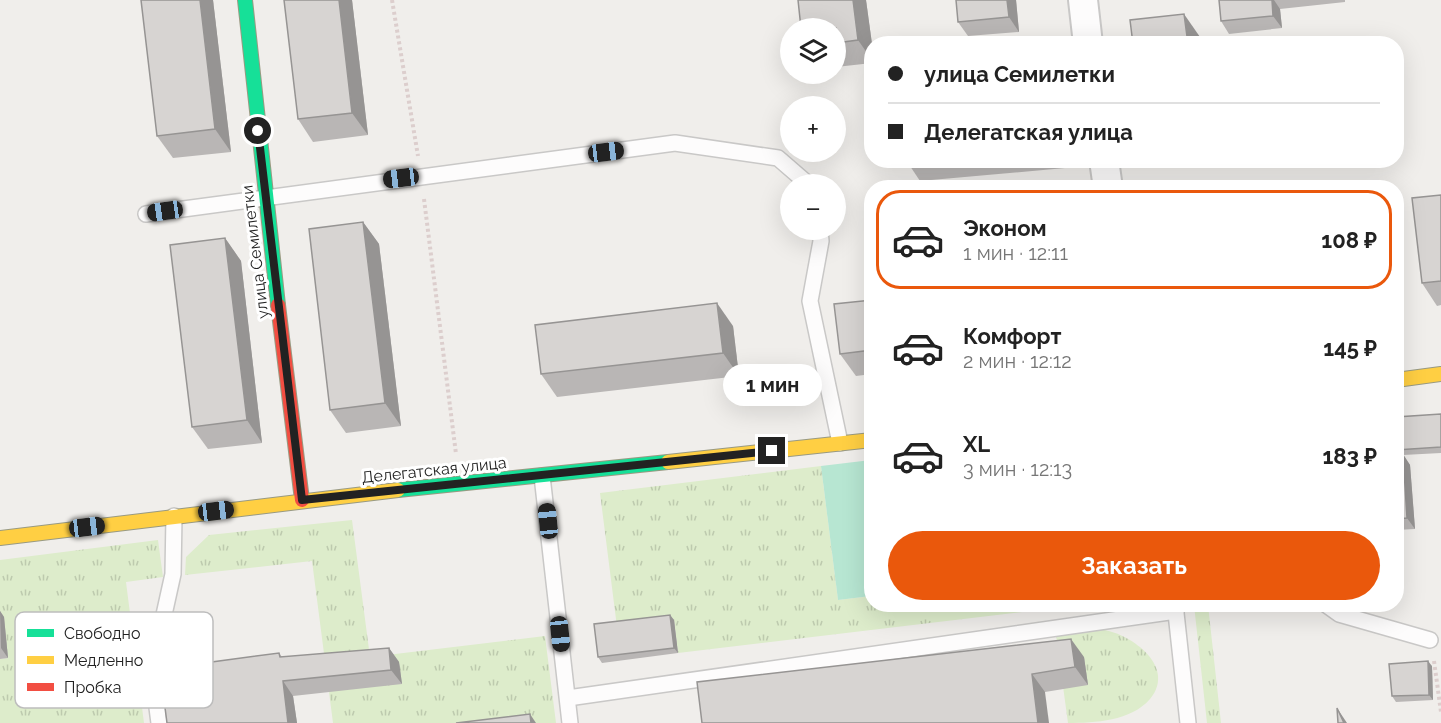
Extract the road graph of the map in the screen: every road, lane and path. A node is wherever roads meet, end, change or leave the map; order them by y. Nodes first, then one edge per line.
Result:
1 (245, 0) edge
2 (392, 0) edge
3 (1083, 0) edge
4 (1087, 36) edge
5 (419, 162) dead end
6 (796, 174) edge
7 (264, 196) junction
8 (424, 196) dead end
9 (146, 214) dead end
10 (822, 240) edge
11 (1441, 374) edge
12 (1404, 379) edge
13 (864, 441) edge
14 (840, 443) junction
15 (542, 476) junction
16 (460, 484) junction
17 (302, 500) junction
18 (174, 516) junction
19 (0, 538) edge
20 (165, 612) edge
21 (1148, 612) edge
22 (1175, 612) edge
23 (1336, 612) edge
24 (1430, 640) joint
25 (568, 698) junction
26 (157, 708) edge
27 (1441, 712) edge
28 (159, 723) edge
29 (570, 723) edge
30 (1188, 723) edge

1 - 7 street, улица Семилетки
2 - 5 path
3 - 4 street
6 - 7 lane
7 - 9 lane
7 - 17 street, улица Семилетки
8 - 16 path
10 - 14 lane
11 - 12 street
13 - 14 street, Делегатская улица
14 - 15 street, Делегатская улица
15 - 16 street, Делегатская улица
15 - 25 lane
16 - 17 street, Делегатская улица
17 - 18 street, Делегатская улица
18 - 19 street, Делегатская улица
18 - 20 lane
21 - 25 lane
22 - 30 lane
23 - 24 lane
24 - 27 path
25 - 29 lane
26 - 28 lane

